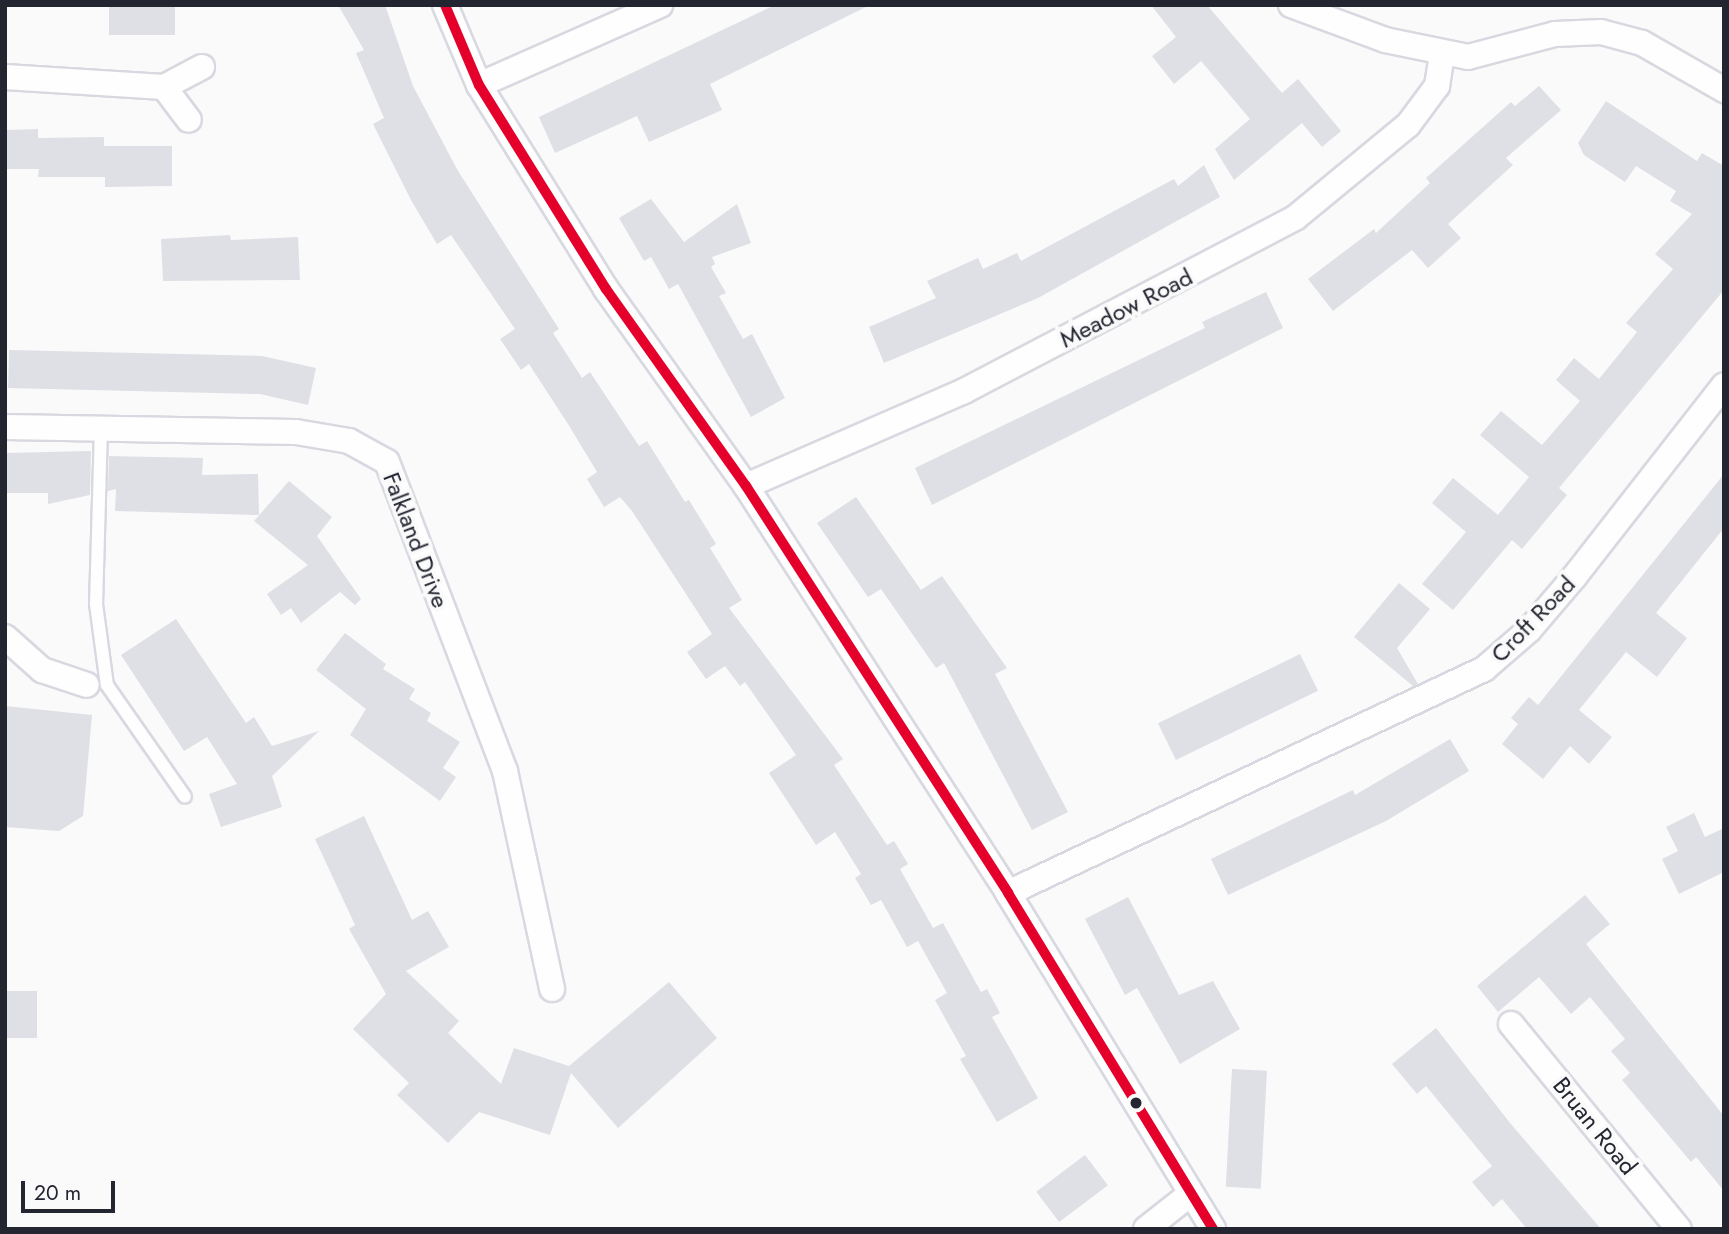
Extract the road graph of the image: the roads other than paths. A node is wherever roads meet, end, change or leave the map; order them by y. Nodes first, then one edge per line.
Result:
1 (445, 5) edge
2 (660, 5) edge
3 (1291, 5) edge
4 (1442, 54) junction
5 (202, 67) dead end
6 (5, 77) edge
7 (479, 85) junction
8 (164, 87) junction
9 (1724, 90) edge
10 (190, 120) dead end
11 (1724, 385) edge
12 (5, 427) edge
13 (101, 427) junction
14 (746, 486) junction
15 (5, 637) edge
16 (87, 685) dead end
17 (185, 797) dead end
18 (1008, 892) junction
19 (552, 989) dead end
20 (1511, 1024) dead end
21 (1189, 1195) junction
22 (1146, 1229) edge
23 (1213, 1229) edge
24 (1679, 1229) edge

1 - 7 street
2 - 7 street
3 - 4 street
4 - 9 street
4 - 14 street, Meadow Road
5 - 8 street
6 - 8 street
7 - 14 street
8 - 10 street
11 - 18 street, Croft Road
12 - 13 street, Falkland Drive
13 - 17 lane
13 - 19 street, Falkland Drive
14 - 18 street
15 - 16 street
18 - 21 street
20 - 24 street, Bruan Road
21 - 22 street
21 - 23 street

